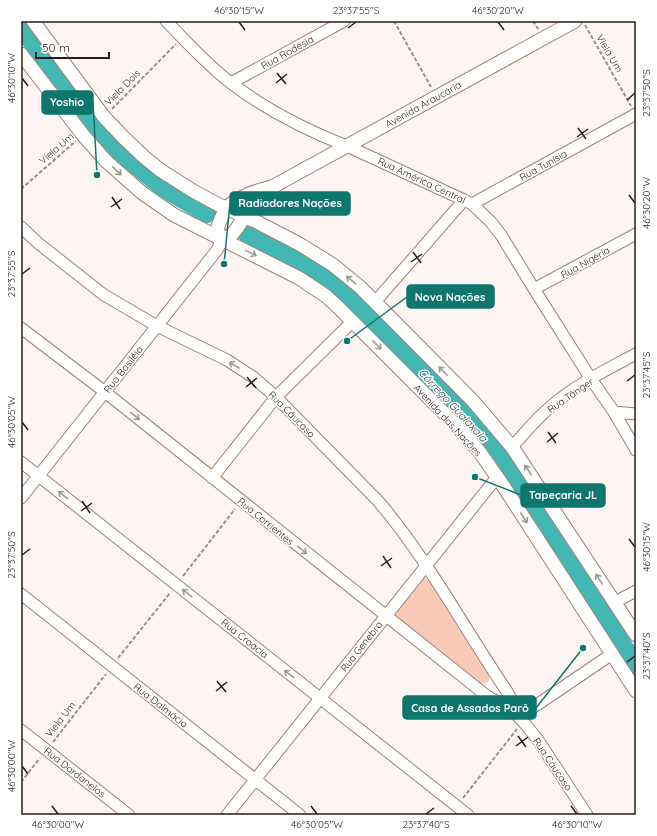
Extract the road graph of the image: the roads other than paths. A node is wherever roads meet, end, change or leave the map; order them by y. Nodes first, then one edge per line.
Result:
1 (32, 21) edge
2 (166, 21) edge
3 (344, 21) edge
4 (574, 21) edge
5 (21, 54) edge
6 (231, 83) junction
7 (636, 114) edge
8 (347, 146) junction
9 (272, 187) junction
10 (468, 202) junction
11 (223, 217) junction
12 (21, 227) edge
13 (234, 229) junction
14 (636, 234) edge
15 (534, 290) junction
16 (375, 302) junction
17 (353, 321) junction
18 (157, 326) junction
19 (21, 328) edge
20 (636, 354) edge
21 (590, 379) junction
22 (105, 392) junction
23 (276, 397) junction
24 (614, 412) junction
25 (636, 414) edge
26 (512, 447) junction
27 (636, 450) edge
28 (21, 462) edge
29 (39, 475) junction
30 (497, 477) junction
31 (212, 478) junction
32 (21, 498) edge
33 (426, 564) junction
34 (636, 590) edge
35 (21, 594) edge
36 (615, 602) junction
37 (385, 616) junction
38 (636, 634) edge
39 (612, 654) junction
40 (495, 673) junction
41 (636, 691) edge
42 (487, 696) junction
43 (320, 698) junction
44 (518, 716) junction
45 (21, 730) edge
46 (255, 780) junction
47 (129, 815) edge
48 (227, 815) edge
49 (300, 815) edge
50 (468, 815) edge
51 (587, 815) edge

1 - 11 main road, Avenida das Nações
2 - 6 street, Rua América Central
3 - 6 street, Rua Rodésia
4 - 8 main road, Avenida Araucária
5 -> 13 main road, Avenida das Nações
6 - 8 street, Rua América Central
7 - 10 street, Rua Tunísia
8 - 9 main road, Avenida Araucária
8 - 10 street, Rua América Central
9 - 11 main road, Avenida Araucária
9 - 13 main road, Avenida Araucária
10 - 15 street, Rua América Central
10 - 16 street
11 - 13 main road, Avenida das Nações
11 - 13 main road
12 - 18 street, Rua Cáucaso
16 -> 13 main road, Avenida das Nações
13 -> 17 main road, Avenida das Nações
13 - 18 street, Rua Basiléia
14 - 15 street, Rua Nigéria
15 - 21 street, Rua América Central
26 -> 16 main road, Avenida das Nações
17 - 23 street
17 -> 30 main road, Avenida das Nações
18 - 22 street, Rua Basiléia
23 -> 18 street, Rua Cáucaso
19 - 22 street, Rua Corrientes
20 - 21 street, Rua Tânger
21 - 24 street, Rua América Central
21 - 26 street, Rua Tânger
22 - 29 street, Rua Basiléia
22 -> 31 street, Rua Corrientes
23 - 31 street
23 - 33 street, Rua Cáucaso
24 - 25 street
24 - 27 street, Rua América Central
36 -> 26 main road, Avenida das Nações
28 - 29 street, Rua Croácia
29 - 32 street, Rua Basiléia
43 -> 29 street, Rua Croácia
30 - 33 street, Rua Genebra
30 -> 39 main road, Avenida das Nações
31 -> 37 street, Rua Corrientes
33 - 37 street, Rua Genebra
33 - 40 street, Rua Cáucaso
34 - 36 street
35 - 46 street, Rua Dalmácia
36 - 38 main road, Avenida das Nações
37 - 42 street, Rua Corrientes
37 - 43 street, Rua Genebra
39 - 41 main road, Avenida das Nações
39 - 44 street
40 - 42 street
40 - 44 street, Rua Cáucaso
42 - 44 street, Rua Corrientes
43 - 46 street, Rua Genebra
43 - 50 street, Rua Croácia
44 - 51 street, Rua Cáucaso
45 - 47 street, Rua Dardanelos
46 - 48 street, Rua Genebra
46 - 49 street, Rua Dalmácia

